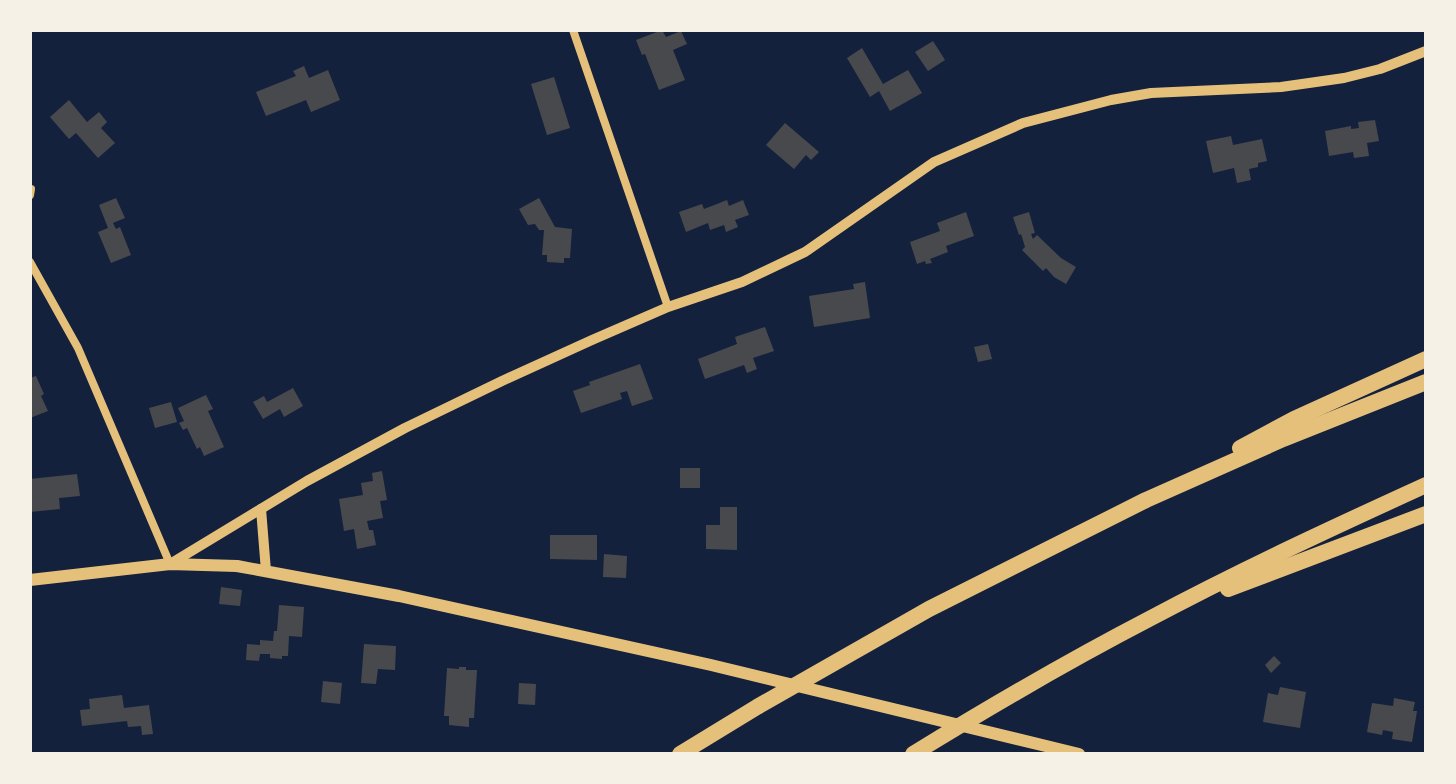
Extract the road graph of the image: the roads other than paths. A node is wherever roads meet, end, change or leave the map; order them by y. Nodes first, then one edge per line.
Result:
1 (573, 30) edge
2 (1426, 51) edge
3 (31, 189) edge
4 (30, 195) edge
5 (30, 262) edge
6 (668, 307) junction
7 (1426, 359) edge
8 (1426, 382) edge
9 (1426, 485) edge
10 (1146, 500) junction
11 (261, 509) junction
12 (1426, 514) edge
13 (170, 564) junction
14 (266, 571) junction
15 (30, 580) edge
16 (1151, 617) junction
17 (680, 754) edge
18 (913, 754) edge
19 (1079, 754) edge

1 - 6 street
2 - 6 street
3 - 4 street
5 - 13 street
6 - 11 street
7 - 10 highway
8 - 10 highway
9 - 16 highway
10 - 17 highway
11 - 13 street
11 - 14 street
12 - 16 highway
13 - 14 main road
13 - 15 main road
14 - 19 main road
16 - 18 highway

